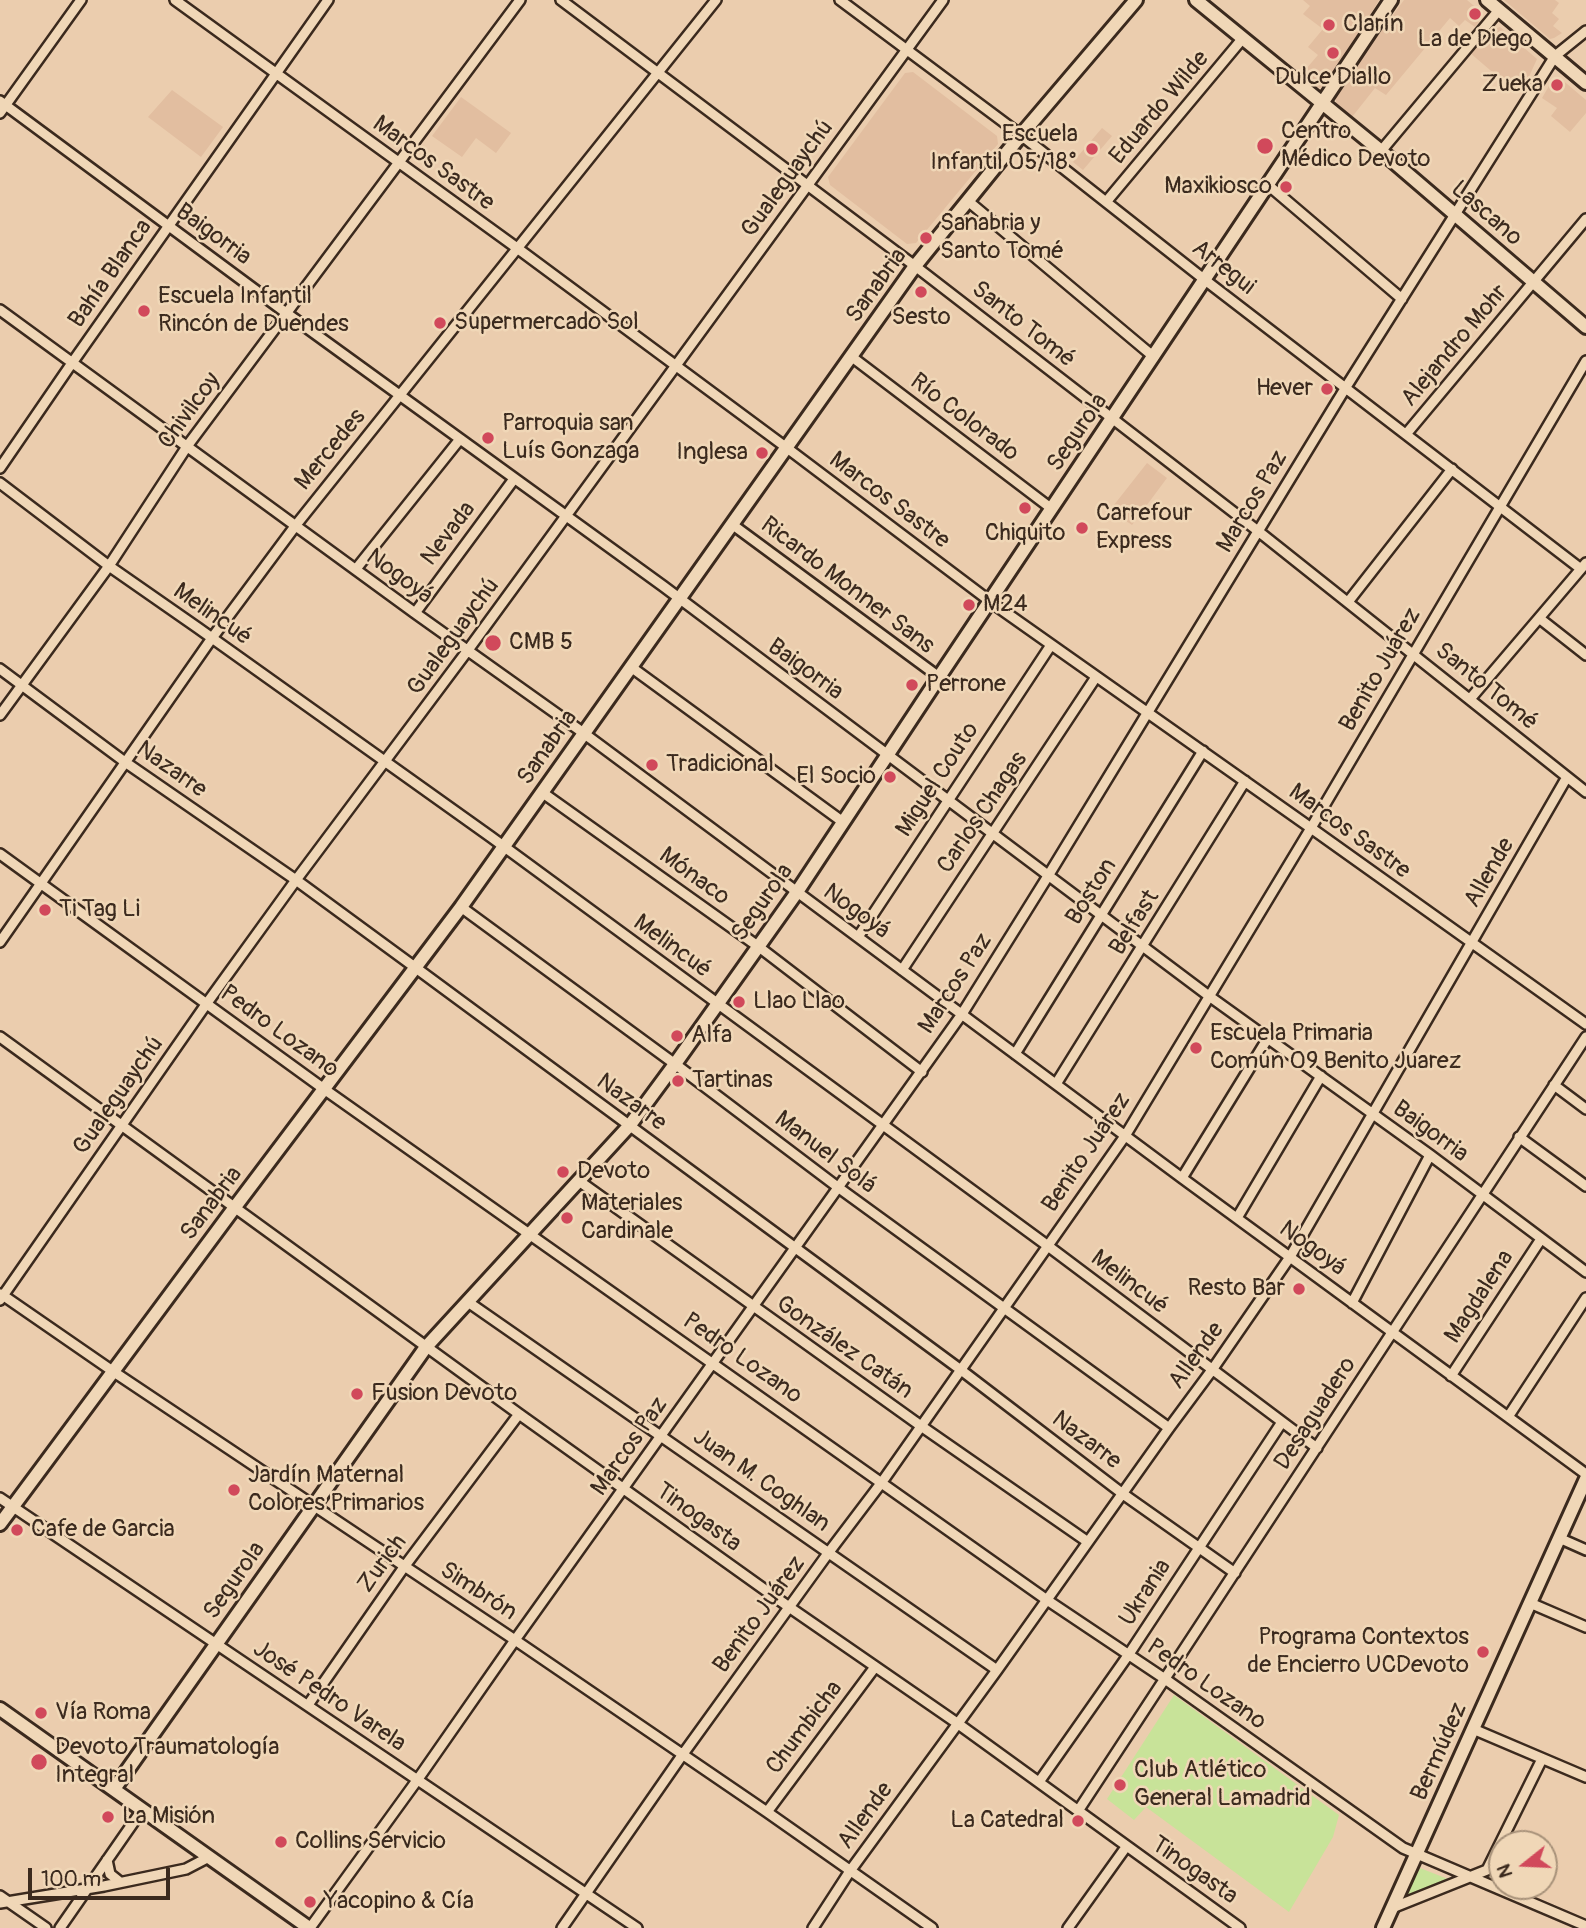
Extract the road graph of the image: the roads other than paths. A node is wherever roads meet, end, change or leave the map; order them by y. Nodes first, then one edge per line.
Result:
1 (81, 0) edge
2 (175, 0) edge
3 (328, 0) edge
4 (520, 0) edge
5 (561, 0) edge
6 (716, 0) edge
7 (840, 0) edge
8 (943, 0) edge
9 (1136, 0) edge
10 (1196, 0) edge
11 (1391, 0) edge
12 (1487, 0) edge
13 (1499, 10) junction
14 (1586, 31) edge
15 (1243, 38) junction
16 (906, 51) junction
17 (1555, 56) junction
18 (657, 72) junction
19 (276, 74) junction
20 (1586, 83) edge
21 (1321, 103) junction
22 (2, 106) edge
23 (1021, 135) junction
24 (1381, 151) junction
25 (398, 162) junction
26 (1268, 184) junction
27 (807, 185) junction
28 (968, 201) junction
29 (1106, 202) junction
30 (1455, 215) junction
31 (1586, 219) edge
32 (169, 226) junction
33 (517, 248) junction
34 (915, 266) junction
35 (1205, 280) junction
36 (1533, 282) junction
37 (1402, 299) junction
38 (0, 310) edge
39 (285, 312) junction
40 (1586, 327) edge
41 (1154, 356) junction
42 (852, 357) junction
43 (1586, 361) edge
44 (72, 363) junction
45 (675, 366) junction
46 (1346, 387) junction
47 (401, 395) junction
48 (1112, 419) junction
49 (1407, 433) junction
50 (460, 439) junction
51 (188, 445) junction
52 (787, 448) junction
53 (0, 468) edge
54 (1452, 469) junction
55 (514, 479) junction
56 (0, 483) edge
57 (1501, 506) junction
58 (1052, 509) junction
59 (565, 516) junction
60 (296, 524) junction
61 (733, 525) junction
62 (1258, 531) junction
63 (109, 566) junction
64 (1583, 566) edge
65 (356, 569) junction
66 (679, 599) junction
67 (990, 601) junction
68 (1348, 602) junction
69 (415, 613) junction
70 (1539, 618) junction
71 (212, 638) junction
72 (1051, 645) junction
73 (468, 650) junction
74 (1413, 654) junction
75 (1586, 655) edge
76 (631, 667) junction
77 (0, 669) edge
78 (939, 677) junction
79 (1096, 677) junction
80 (21, 685) junction
81 (1470, 699) junction
82 (1148, 712) junction
83 (0, 715) edge
84 (583, 734) junction
85 (1203, 751) junction
86 (888, 754) junction
87 (125, 762) junction
88 (386, 762) junction
89 (1567, 777) junction
90 (1245, 781) junction
91 (1586, 792) edge
92 (543, 793) junction
93 (948, 800) junction
94 (843, 822) junction
95 (1311, 828) junction
96 (992, 833) junction
97 (504, 847) junction
98 (0, 854) edge
99 (1048, 876) junction
100 (296, 880) junction
101 (41, 884) junction
102 (797, 892) junction
103 (461, 907) junction
104 (1100, 915) junction
105 (858, 937) junction
106 (0, 942) edge
107 (1471, 944) junction
108 (759, 947) junction
109 (1142, 947) junction
110 (416, 968) junction
111 (902, 970) junction
112 (1209, 996) junction
113 (207, 1003) junction
114 (717, 1004) junction
115 (962, 1014) junction
116 (1586, 1024) edge
117 (0, 1037) edge
118 (1586, 1037) edge
119 (1268, 1038) junction
120 (1015, 1054) junction
121 (676, 1064) junction
122 (922, 1072) junction
123 (1321, 1076) junction
124 (1056, 1084) junction
125 (1554, 1085) junction
126 (324, 1089) junction
127 (1586, 1109) edge
128 (1374, 1114) junction
129 (630, 1125) junction
130 (884, 1126) junction
131 (121, 1127) junction
132 (1125, 1136) junction
133 (1520, 1137) junction
134 (1430, 1155) junction
135 (1182, 1178) junction
136 (579, 1181) junction
137 (1586, 1186) edge
138 (839, 1188) junction
139 (1482, 1194) junction
140 (235, 1207) junction
141 (1237, 1218) junction
142 (529, 1234) junction
143 (1541, 1239) junction
144 (1048, 1246) junction
145 (796, 1248) junction
146 (1290, 1257) junction
147 (1586, 1272) edge
148 (1, 1296) edge
149 (1586, 1298) edge
150 (468, 1302) junction
151 (1352, 1303) junction
152 (754, 1307) junction
153 (1004, 1309) junction
154 (1392, 1332) junction
155 (426, 1347) junction
156 (713, 1363) junction
157 (961, 1370) junction
158 (1212, 1370) junction
159 (114, 1371) junction
160 (1451, 1376) junction
161 (519, 1414) junction
162 (1508, 1417) junction
163 (1282, 1422) junction
164 (921, 1426) junction
165 (1169, 1428) junction
166 (661, 1436) junction
167 (1317, 1448) junction
168 (1586, 1476) edge
169 (882, 1482) junction
170 (625, 1488) junction
171 (1123, 1494) junction
172 (0, 1498) edge
173 (314, 1506) junction
174 (13, 1507) junction
175 (0, 1524) edge
176 (1559, 1538) junction
177 (1088, 1542) junction
178 (1199, 1546) junction
179 (1586, 1550) edge
180 (829, 1552) junction
181 (404, 1567) junction
182 (1235, 1573) junction
183 (1047, 1600) junction
184 (1530, 1603) junction
185 (789, 1607) junction
186 (1586, 1627) edge
187 (515, 1640) junction
188 (216, 1644) junction
189 (1129, 1654) junction
190 (875, 1667) junction
191 (997, 1670) junction
192 (1165, 1679) junction
193 (308, 1705) junction
194 (0, 1709) edge
195 (957, 1723) junction
196 (1473, 1729) junction
197 (682, 1754) junction
198 (1542, 1759) junction
199 (1586, 1777) edge
200 (418, 1779) junction
201 (1039, 1782) junction
202 (114, 1789) junction
203 (142, 1810) junction
204 (1078, 1811) junction
205 (767, 1812) junction
206 (1126, 1847) junction
207 (1417, 1854) junction
208 (209, 1857) junction
209 (107, 1860) junction
210 (850, 1871) junction
211 (1473, 1877) junction
212 (120, 1882) junction
213 (87, 1889) junction
214 (587, 1892) junction
215 (3, 1900) edge
216 (1392, 1909) junction
217 (1586, 1926) edge
218 (47, 1928) edge
219 (60, 1928) edge
220 (310, 1928) edge
221 (562, 1928) edge
222 (637, 1928) edge
223 (813, 1928) edge
224 (932, 1928) edge
225 (1068, 1928) edge
226 (1240, 1928) edge
227 (1383, 1928) edge

1 - 22 street
2 - 19 street, Marcos Sastre
3 - 19 street, Bahía Blanca
4 - 25 street, Chivilcoy
5 - 18 street, Santo Tomé
6 - 18 street, Mercedes
7 - 16 street, Arregui
8 - 16 street, Gualeguaychú
9 - 23 street, Sanabria
10 - 15 street, Lascano
11 - 21 street, Segurola
12 - 13 street
13 - 17 street
13 - 24 street
14 - 17 street, Marcos Paz
15 - 21 street, Lascano
15 - 29 street, Eduardo Wilde
16 - 23 street, Arregui
16 - 27 street, Gualeguaychú
17 - 20 street
17 - 30 street, Marcos Paz
18 - 27 street, Santo Tomé
18 - 33 street, Mercedes
19 - 25 street, Marcos Sastre
19 - 32 street, Bahía Blanca
21 - 24 street, Lascano
21 - 26 street, Segurola
22 - 32 street, Baigorria
23 - 28 street, Sanabria
23 - 29 street, Arregui
24 - 30 street, Lascano
25 - 33 street, Marcos Sastre
25 - 39 street, Chivilcoy
26 - 35 street, Segurola
26 - 37 street
27 - 34 street, Santo Tomé
27 - 45 street, Gualeguaychú
28 - 34 street, Sanabria
28 - 41 street
29 - 35 street, Arregui
30 - 36 street, Lascano
30 - 37 street, Marcos Paz
31 - 36 street, Alejandro Mohr
32 - 39 street, Baigorria
32 - 44 street, Bahía Blanca
33 - 45 street, Marcos Sastre
33 - 47 street, Mercedes
34 - 42 street, Sanabria
34 - 48 street, Santo Tomé
35 - 41 street, Segurola
35 - 46 street, Arregui
36 - 40 street, Lascano
36 - 49 street, Alejandro Mohr
37 - 46 street, Marcos Paz
38 - 44 street, Nogoyá
39 - 47 street, Baigorria
39 - 51 street, Chivilcoy
41 - 48 street, Segurola
42 - 52 street, Sanabria
42 - 58 street, Río Colorado
43 - 57 street, Benito Juárez
44 - 51 street, Nogoyá
44 - 53 street, Bahía Blanca
45 - 52 street, Marcos Sastre
45 - 59 street, Gualeguaychú
46 - 49 street, Arregui
46 - 62 street, Marcos Paz
47 - 50 street, Baigorria
47 - 60 street, Mercedes
48 - 58 street, Segurola
48 - 62 street, Santo Tomé
49 - 54 street, Arregui
50 - 55 street, Baigorria
50 - 65 street
51 - 60 street, Nogoyá
51 - 63 street, Chivilcoy
52 - 61 street, Sanabria
52 - 67 street, Marcos Sastre
54 - 57 street, Arregui
54 - 68 street
55 - 59 street, Baigorria
55 - 69 street, Nevada
56 - 63 street, Melincué
57 - 64 street, Arregui
57 - 74 street, Benito Juárez
58 - 67 street, Segurola
59 - 66 street, Baigorria
59 - 73 street, Gualeguaychú
60 - 65 street, Nogoyá
60 - 71 street, Mercedes
61 - 66 street, Sanabria
61 - 78 street, Ricardo Monner Sans
62 - 68 street, Santo Tomé
62 - 82 street, Marcos Paz
63 - 71 street, Melincué
63 - 80 street, Chivilcoy
64 - 70 street
65 - 69 street, Nogoyá
66 - 76 street, Sanabria
66 - 86 street, Baigorria
67 - 72 street, Marcos Sastre
67 - 78 street, Segurola
68 - 74 street, Santo Tomé
69 - 73 street, Nogoyá
70 - 75 street
70 - 81 street
71 - 87 street, Mercedes
71 - 88 street, Melincué
72 - 79 street, Marcos Sastre
72 - 93 street, Miguel Couto
73 - 84 street, Nogoyá
73 - 88 street, Gualeguaychú
74 - 81 street, Santo Tomé
74 - 95 street, Benito Juárez
76 - 84 street, Sanabria
76 - 94 street
77 - 80 street, Nazarre
78 - 86 street, Segurola
79 - 82 street, Marcos Sastre
79 - 96 street, Carlos Chagas
80 - 83 street, Chivilcoy
80 - 87 street, Nazarre
81 - 89 street, Santo Tomé
82 - 85 street, Marcos Sastre
82 - 99 street, Marcos Paz
84 - 92 street, Sanabria
84 - 102 street, Nogoyá
85 - 90 street, Marcos Sastre
85 - 104 street, Boston
86 - 93 street, Baigorria
86 - 94 street, Segurola
87 - 100 street, Nazarre
87 - 101 street, Mercedes
88 - 97 street, Melincué
88 - 100 street, Gualeguaychú
89 - 91 street, Santo Tomé
89 - 107 street, Allende
90 - 95 street, Marcos Sastre
90 - 109 street, Belfast
92 - 97 street, Sanabria
92 - 108 street, Mónaco
93 - 96 street, Baigorria
93 - 105 street, Miguel Couto
94 - 102 street, Segurola
95 - 107 street, Marcos Sastre
95 - 112 street, Benito Juárez
96 - 99 street, Baigorria
96 - 111 street, Carlos Chagas
97 - 103 street, Sanabria
97 - 114 street, Melincué
98 - 101 street, Pedro Lozano
99 - 104 street, Baigorria
99 - 115 street, Marcos Paz
100 - 110 street, Nazarre
100 - 113 street, Gualeguaychú
101 - 106 street, Mercedes
101 - 113 street, Pedro Lozano
102 - 105 street, Nogoyá
102 - 108 street, Segurola
103 - 110 street, Sanabria
103 - 121 street, Manuel Solá
104 - 109 street, Baigorria
104 - 120 street, Boston
105 - 111 street, Nogoyá
107 - 116 street, Marcos Sastre
107 - 128 street, Allende
108 - 114 street, Segurola
108 - 122 street, Mónaco
109 - 112 street, Baigorria
109 - 124 street, Belfast
110 - 126 street, Sanabria
110 - 129 street, Nazarre
111 - 115 street, Nogoyá
112 - 119 street, Baigorria
112 - 132 street, Benito Juárez
113 - 126 street, Pedro Lozano
113 - 131 street, Gualeguaychú
114 - 121 street, Segurola
114 - 130 street, Melincué
115 - 120 street, Nogoyá
115 - 122 street, Marcos Paz
117 - 131 street, Tinogasta
118 - 125 street, Desaguadero
119 - 123 street, Baigorria
119 - 135 street
120 - 124 street, Nogoyá
121 - 129 street, Segurola
121 - 138 street, Manuel Solá
122 - 130 street, Marcos Paz
123 - 128 street, Baigorria
123 - 141 street
124 - 132 street, Nogoyá
125 - 127 street
125 - 133 street, Desaguadero
126 - 140 street, Sanabria
126 - 142 street, Pedro Lozano
128 - 134 street, Baigorria
128 - 146 street, Allende
129 - 136 street, Segurola
129 - 145 street, Nazarre
130 - 138 street, Marcos Paz
130 - 144 street, Melincué
131 - 140 street, Tinogasta
131 - 148 street, Gualeguaychú
132 - 135 street, Nogoyá
132 - 144 street, Benito Juárez
133 - 137 street
133 - 139 street, Desaguadero
134 - 139 street, Baigorria
134 - 151 street
135 - 141 street, Nogoyá
136 - 142 street, Segurola
136 - 152 street, González Catán
138 - 145 street, Marcos Paz
138 - 153 street, Manuel Solá
139 - 143 street, Baigorria
139 - 154 street, Desaguadero
140 - 155 street, Tinogasta
140 - 159 street, Sanabria
141 - 146 street, Nogoyá
142 - 150 street, Segurola
142 - 156 street, Pedro Lozano
143 - 147 street, Baigorria
143 - 160 street, Magdalena
144 - 153 street, Benito Juárez
144 - 158 street, Melincué
145 - 152 street, Marcos Paz
145 - 157 street, Nazarre
146 - 151 street, Nogoyá
146 - 158 street, Allende
148 - 159 street, Simbrón
149 - 162 street
150 - 155 street, Segurola
150 - 166 street, Juan M. Coghlan
151 - 154 street, Nogoyá
152 - 156 street, Marcos Paz
152 - 164 street, González Catán
153 - 157 street, Benito Juárez
153 - 165 street, Manuel Solá
154 - 160 street, Nogoyá
154 - 167 street, Desaguadero
155 - 161 street, Tinogasta
155 - 173 street, Segurola
156 - 166 street, Marcos Paz
156 - 169 street, Pedro Lozano
157 - 164 street, Benito Juárez
157 - 171 street, Nazarre
158 - 163 street, Melincué
158 - 165 street, Allende
159 - 173 street, Simbrón
159 - 174 street, Sanabria
160 - 162 street, Nogoyá
161 - 170 street, Tinogasta
161 - 181 street, Zurich
162 - 168 street, Nogoyá
163 - 167 street, Melincué
163 - 178 street, Ukrania
164 - 169 street, Benito Juárez
164 - 177 street, González Catán
165 - 171 street, Allende
166 - 170 street, Marcos Paz
166 - 180 street, Juan M. Coghlan
167 - 182 street, Desaguadero
168 - 176 street, Bermúdez
169 - 180 street, Benito Juárez
169 - 183 street, Pedro Lozano
170 - 185 street, Tinogasta
170 - 187 street, Marcos Paz
171 - 177 street, Allende
171 - 178 street, Nazarre
172 - 174 street, José Pedro Varela
173 - 181 street, Simbrón
173 - 188 street, Segurola
174 - 175 street, Sanabria
174 - 188 street, José Pedro Varela
176 - 179 street
176 - 184 street, Bermúdez
177 - 183 street, Allende
178 - 182 street, Nazarre
178 - 189 street, Ukrania
180 - 185 street, Benito Juárez
180 - 191 street, Juan M. Coghlan
181 - 187 street, Simbrón
181 - 193 street, Zurich
182 - 192 street, Desaguadero
183 - 189 street, Pedro Lozano
183 - 191 street, Allende
184 - 186 street
184 - 196 street, Bermúdez
185 - 190 street, Tinogasta
185 - 197 street, Benito Juárez
187 - 197 street, Simbrón
187 - 200 street, Marcos Paz
188 - 193 street, José Pedro Varela
188 - 202 street, Segurola
189 - 192 street, Pedro Lozano
189 - 201 street, Ukrania
190 - 195 street, Tinogasta
190 - 205 street, Chumbicha
191 - 195 street, Allende
192 - 204 street, Desaguadero
192 - 207 street, Pedro Lozano
193 - 200 street, José Pedro Varela
194 - 202 street
195 - 201 street, Tinogasta
195 - 210 street, Allende
196 - 198 street
196 - 207 street, Bermúdez
197 - 205 street, Simbrón
197 - 214 street, Benito Juárez
198 - 199 street
198 - 211 street
200 - 214 street, José Pedro Varela
200 - 220 street, Marcos Paz
201 - 204 street, Tinogasta
202 - 203 street
203 - 208 street
203 - 209 street
204 - 206 street, Tinogasta
205 - 210 street, Simbrón
206 - 225 street
206 - 226 street, Tinogasta
207 - 211 street, Pedro Lozano
207 - 216 street, Bermúdez
208 - 212 street
208 - 220 street
209 - 212 street
209 - 213 street
210 - 223 street, Allende
210 - 224 street, Simbrón
211 - 216 street
211 - 217 street, Pedro Lozano
212 - 213 street
213 - 215 street
213 - 219 street
214 - 221 street, Benito Juárez
214 - 222 street, José Pedro Varela
215 - 218 street
216 - 227 street, Bermúdez

